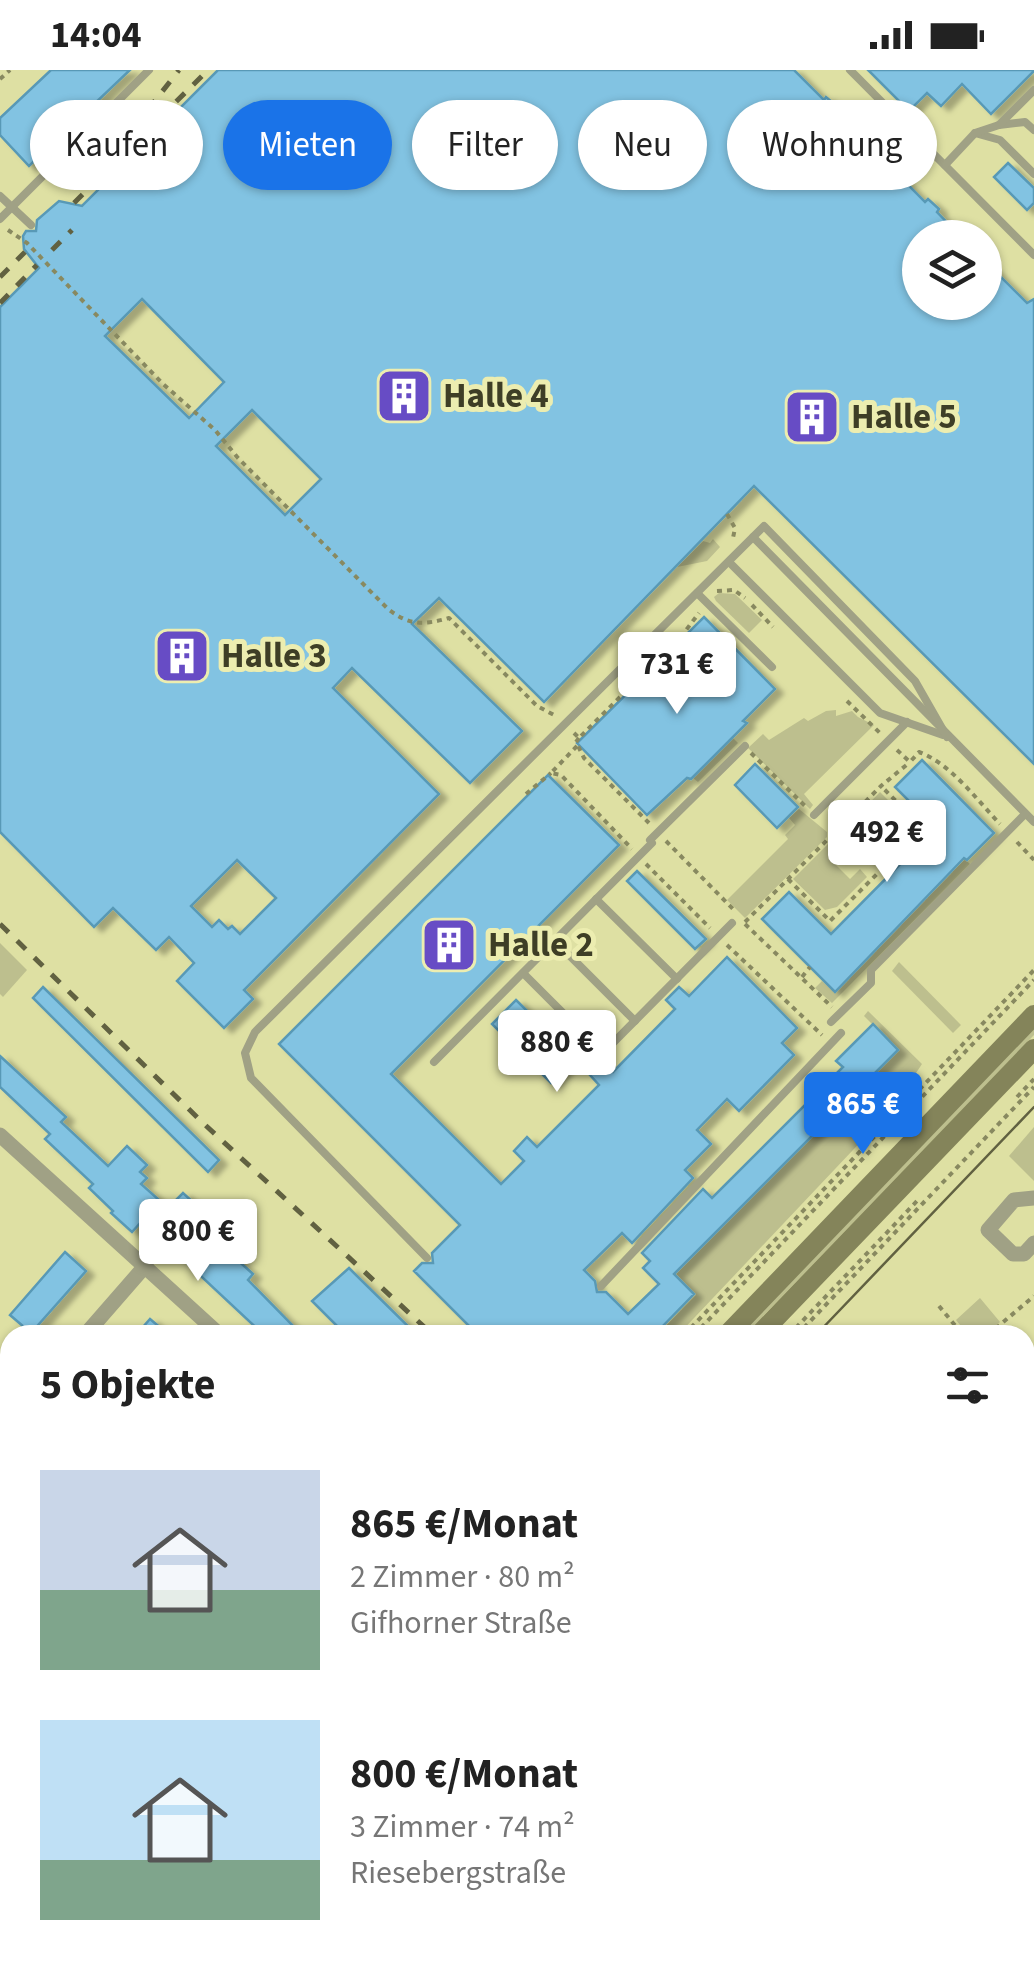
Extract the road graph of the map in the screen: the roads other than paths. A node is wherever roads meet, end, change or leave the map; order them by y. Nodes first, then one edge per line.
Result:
1 (148, 70) edge
2 (850, 70) edge
3 (1034, 90) edge
4 (999, 124) junction
5 (1034, 130) edge
6 (975, 132) junction
7 (945, 164) junction
8 (1034, 174) edge
9 (0, 196) edge
10 (12, 208) junction
11 (0, 220) edge
12 (32, 225) dead end
13 (1034, 255) edge
14 (753, 537) junction
15 (728, 562) junction
16 (697, 593) junction
17 (772, 667) dead end
18 (906, 722) junction
19 (947, 737) junction
20 (744, 746) road end
21 (1025, 814) junction
22 (814, 815) road end
23 (1034, 822) edge
24 (596, 899) junction
25 (735, 926) road end
26 (555, 941) junction
27 (523, 973) junction
28 (676, 979) junction
29 (1034, 1014) edge
30 (635, 1021) junction
31 (831, 1022) dead end
32 (842, 1033) dead end
33 (1034, 1049) edge
34 (434, 1062) dead end
35 (0, 1135) edge
36 (1034, 1198) edge
37 (1034, 1244) edge
38 (427, 1258) dead end
39 (146, 1265) junction
40 (601, 1286) dead end
41 (94, 1325) edge
42 (209, 1325) edge
43 (737, 1325) edge
44 (769, 1325) edge

1 - 10 lane
2 - 7 lane
3 - 4 lane
4 - 5 lane
4 - 6 lane
6 - 7 lane
6 - 8 lane
7 - 13 lane
9 - 10 lane
10 - 11 lane
10 - 12 lane
14 - 15 lane
14 - 19 lane
14 - 19 lane
15 - 16 lane
15 - 18 lane
16 - 17 lane
16 - 38 lane
18 - 19 lane
18 - 22 lane
19 - 21 lane
20 - 24 lane
21 - 23 lane
21 - 31 lane
24 - 26 lane
24 - 28 lane
25 - 28 lane
26 - 27 lane
26 - 30 lane
27 - 30 lane
27 - 34 lane
28 - 30 lane
29 - 43 main road
32 - 40 lane
33 - 44 main road
35 - 39 street
36 - 37 street
39 - 41 street
39 - 42 street

